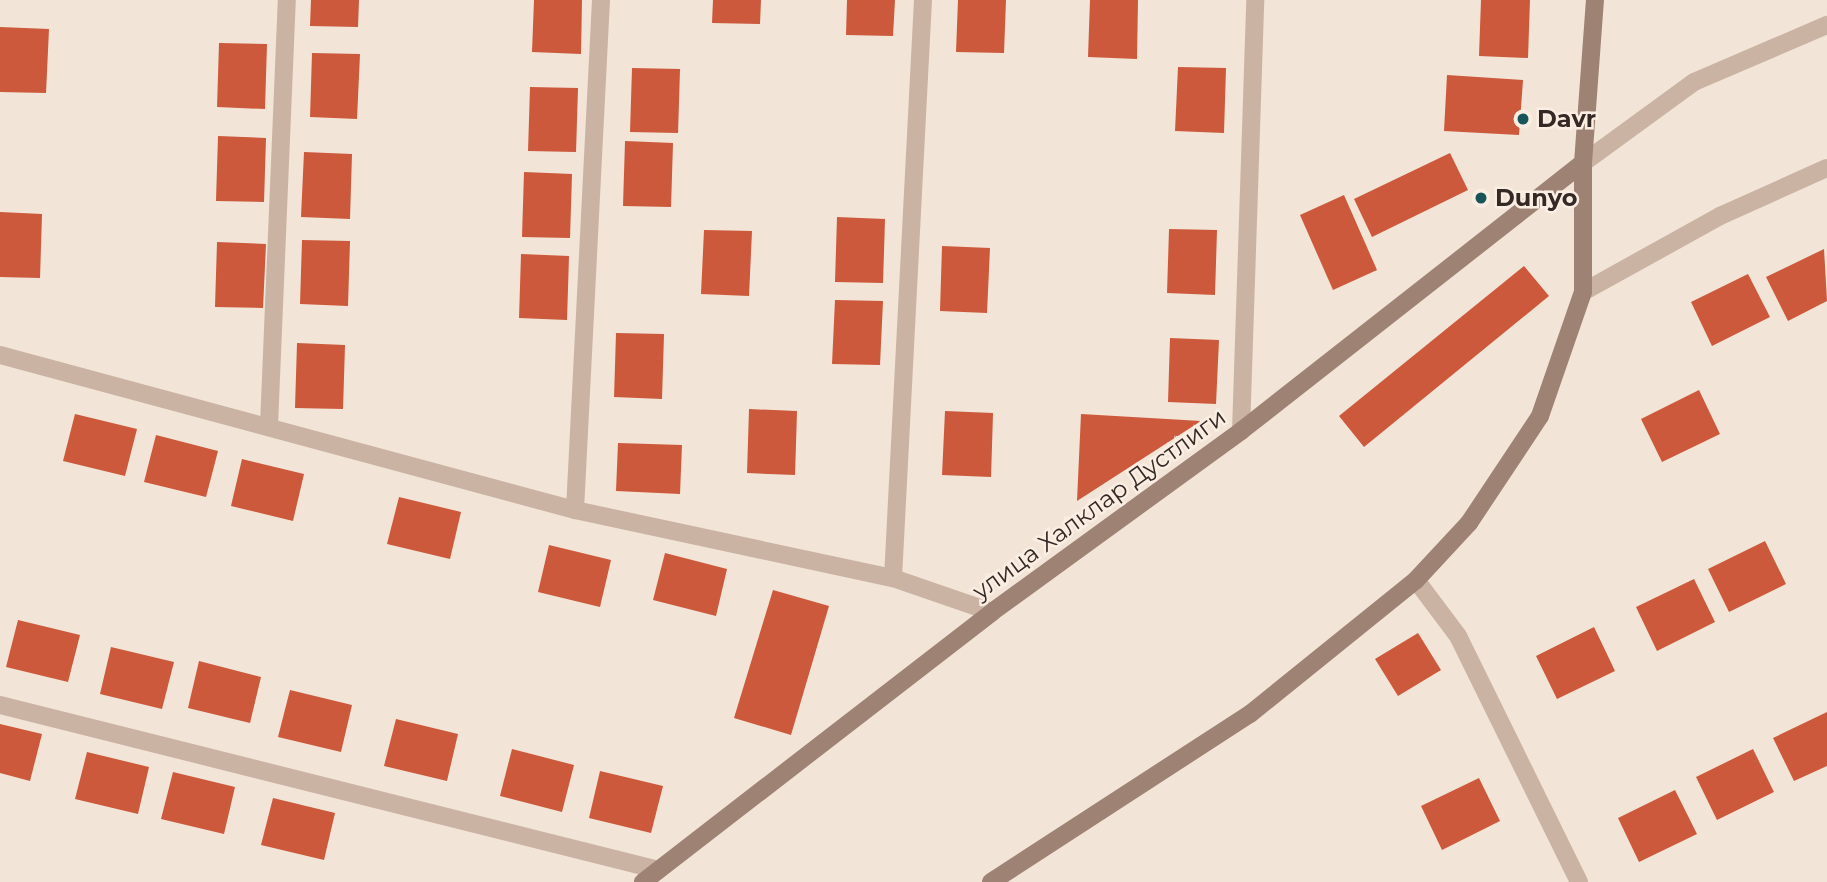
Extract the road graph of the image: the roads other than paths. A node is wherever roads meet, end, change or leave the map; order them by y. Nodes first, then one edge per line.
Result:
1 (287, 0) edge
2 (601, 0) edge
3 (923, 0) edge
4 (1255, 0) edge
5 (1595, 0) edge
6 (1827, 25) edge
7 (1583, 163) junction
8 (1827, 168) edge
9 (1583, 292) junction
10 (0, 355) edge
11 (269, 425) junction
12 (1241, 432) junction
13 (575, 510) junction
14 (893, 578) junction
15 (1416, 580) junction
16 (992, 612) junction
17 (0, 705) edge
18 (659, 870) junction
19 (643, 882) edge
20 (991, 882) edge
21 (1579, 882) edge

1 - 11 street
2 - 13 street
3 - 14 street
4 - 12 street
5 - 7 street
6 - 7 street
7 - 9 street
7 - 12 street, улица Халклар Дустлиги
8 - 9 street
9 - 15 street
10 - 11 street
11 - 13 street
12 - 16 street, улица Халклар Дустлиги
13 - 14 street
14 - 16 street
15 - 20 street
15 - 21 street
16 - 18 street, улица Халклар Дустлиги
17 - 18 street
18 - 19 street, улица Халклар Дустлиги

